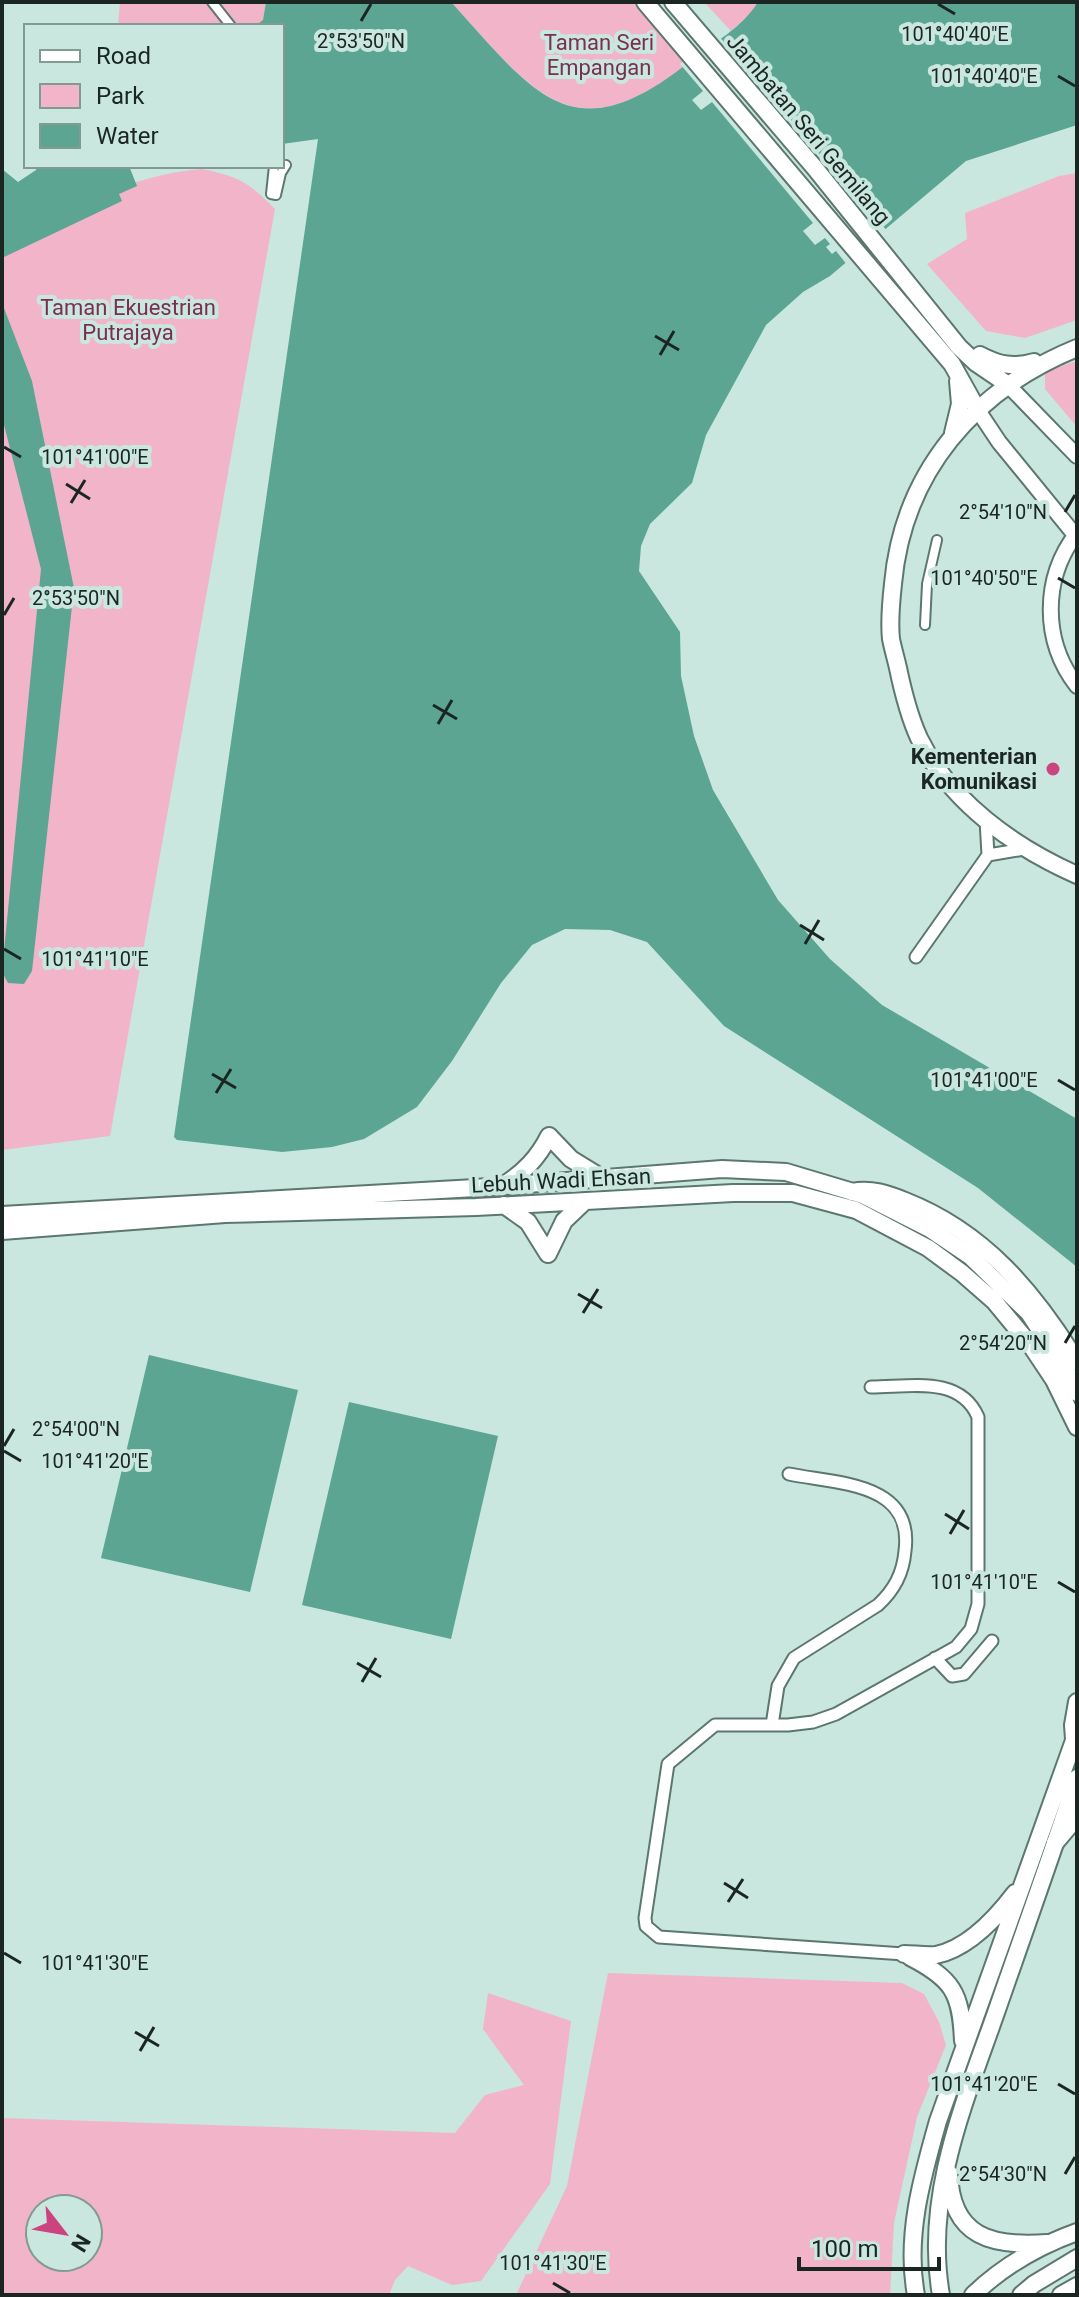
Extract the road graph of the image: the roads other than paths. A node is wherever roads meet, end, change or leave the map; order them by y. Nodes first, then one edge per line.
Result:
1 (212, 2) edge
2 (645, 2) edge
3 (677, 6) edge
4 (229, 24) edge
5 (286, 165) dead end
6 (274, 168) edge
7 (947, 330) junction
8 (1077, 348) edge
9 (1055, 357) junction
10 (952, 364) junction
11 (1007, 384) junction
12 (977, 409) junction
13 (952, 439) junction
14 (1077, 456) edge
15 (1076, 534) edge
16 (937, 540) dead end
17 (925, 625) dead end
18 (1077, 686) edge
19 (986, 820) junction
20 (1024, 849) junction
21 (988, 855) junction
22 (1077, 875) edge
23 (916, 957) dead end
24 (602, 1178) junction
25 (503, 1186) junction
26 (852, 1192) junction
27 (585, 1201) junction
28 (504, 1205) junction
29 (2, 1215) edge
30 (2, 1231) edge
31 (1077, 1362) edge
32 (871, 1387) dead end
33 (1077, 1393) edge
34 (1077, 1427) edge
35 (789, 1474) dead end
36 (992, 1641) dead end
37 (935, 1658) junction
38 (1077, 1702) edge
39 (772, 1725) junction
40 (1076, 1736) edge
41 (1077, 1778) edge
42 (1077, 1817) edge
43 (1055, 1843) junction
44 (1024, 1880) junction
45 (904, 1954) junction
46 (963, 2051) junction
47 (948, 2160) junction
48 (1077, 2232) edge
49 (1047, 2243) junction
50 (913, 2254) junction
51 (1077, 2258) edge
52 (1077, 2286) edge
53 (904, 2295) edge
54 (916, 2295) edge
55 (941, 2295) edge
56 (973, 2295) edge
57 (1021, 2295) edge
58 (1061, 2295) edge

1 - 4 street
2 - 10 main road, Jambatan Seri Gemilang
3 - 7 main road, Jambatan Seri Gemilang
5 - 6 street
7 - 9 main road
7 - 11 main road
8 - 9 main road
9 - 11 main road
10 - 12 main road, Jambatan Seri Gemilang
10 - 13 main road
11 - 12 main road
11 - 14 street
12 - 13 main road
12 - 15 street
13 - 19 main road
15 - 18 street
16 - 17 street
19 - 20 main road
19 - 21 street
20 - 21 street
20 - 22 main road
21 - 23 street
24 - 25 main road, Lebuh Wadi Ehsan
24 - 25 main road
24 - 26 main road, Lebuh Wadi Ehsan
25 - 29 main road, Lebuh Wadi Ehsan
26 - 31 main road
26 - 33 main road
27 - 28 main road, Lebuh Wadi Ehsan
27 - 28 main road
27 - 34 main road, Lebuh Wadi Ehsan
28 - 30 main road, Lebuh Wadi Ehsan
32 - 37 street
35 - 39 street
36 - 37 street
37 - 39 street
38 - 40 main road
39 - 45 street
40 - 44 main road
41 - 43 main road
42 - 43 main road
43 - 47 main road
44 - 45 main road
44 - 46 main road
45 - 46 main road
46 - 50 main road
47 - 49 main road
47 - 55 main road
48 - 49 main road
49 - 56 main road
50 - 53 main road
50 - 54 main road
51 - 57 main road
52 - 58 main road

